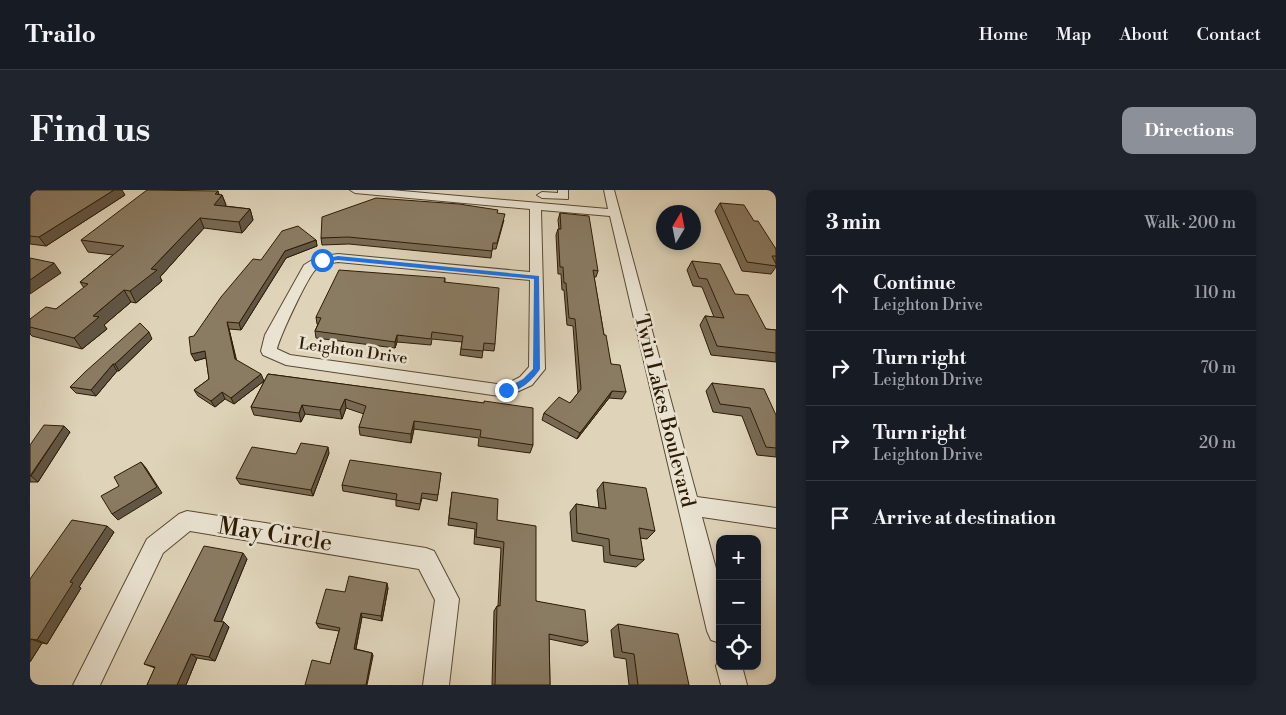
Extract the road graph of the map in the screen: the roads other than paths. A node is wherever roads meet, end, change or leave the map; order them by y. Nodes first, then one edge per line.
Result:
1 (355, 190) edge
2 (481, 190) edge
3 (563, 190) edge
4 (610, 190) edge
5 (535, 206) junction
6 (615, 212) junction
7 (537, 277) junction
8 (687, 506) junction
9 (776, 518) edge
10 (718, 625) edge
11 (730, 670) edge
12 (86, 685) edge
13 (436, 685) edge
14 (734, 685) edge

1 - 5 street
2 - 3 street
4 - 6 street, Twin Lakes Boulevard
5 - 6 street
5 - 7 street, Leighton Drive
6 - 8 street, Twin Lakes Boulevard
7 - 7 street, Leighton Drive
8 - 9 street
8 - 10 street, Twin Lakes Boulevard
11 - 14 street
12 - 13 street, May Circle

